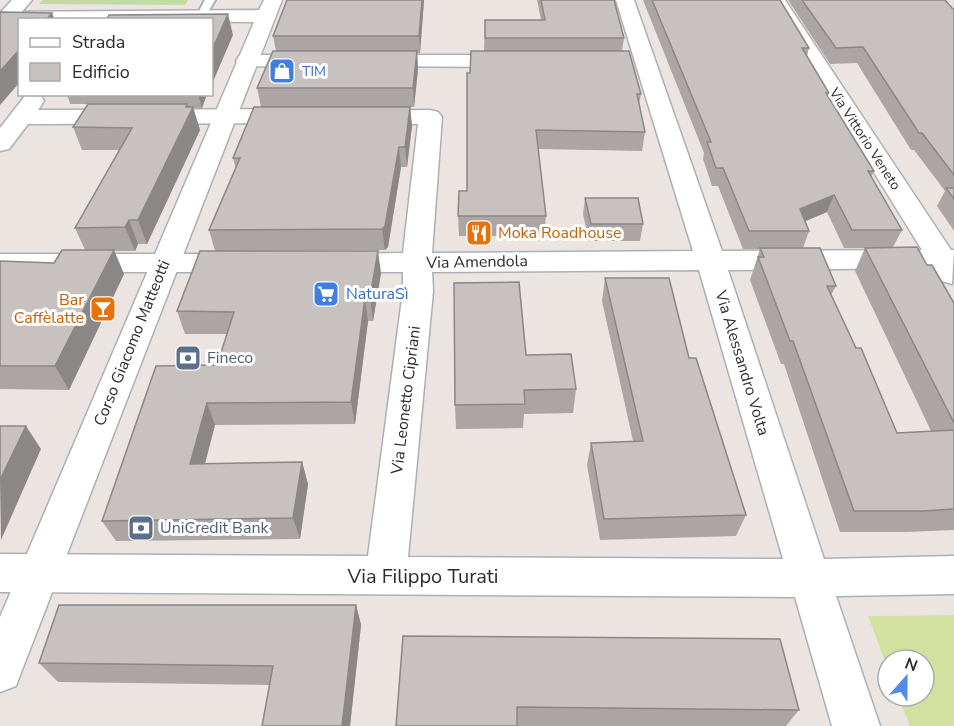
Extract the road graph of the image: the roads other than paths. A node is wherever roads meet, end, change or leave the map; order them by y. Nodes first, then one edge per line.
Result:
1 (23, 0) edge
2 (625, 0) edge
3 (776, 0) edge
4 (205, 8) edge
5 (269, 8) edge
6 (3, 18) edge
7 (95, 18) edge
8 (247, 61) junction
9 (539, 61) edge
10 (37, 96) edge
11 (224, 116) junction
12 (21, 117) junction
13 (0, 144) edge
14 (710, 259) junction
15 (0, 263) edge
16 (269, 263) edge
17 (303, 263) edge
18 (417, 263) junction
19 (164, 264) junction
20 (950, 265) edge
21 (19, 574) edge
22 (386, 576) junction
23 (954, 576) edge
24 (807, 578) junction
25 (0, 670) edge
26 (856, 726) edge

1 - 6 street
2 - 14 street, Via Alessandro Volta
3 - 20 street, Via Vittorio Veneto
4 - 5 street
4 - 7 street
5 - 8 street, Corso Giacomo Matteotti
6 - 7 street
8 - 9 street
8 - 11 street, Corso Giacomo Matteotti
10 - 12 street
11 - 12 street
11 - 18 street, Via Leonetto Cipriani
11 - 19 street, Corso Giacomo Matteotti
12 - 13 street
14 - 18 street, Via Amendola
14 - 20 street, Via Amendola
14 - 24 street, Via Alessandro Volta
15 - 19 street
16 - 19 street
17 - 18 street, Via Amendola
18 - 22 street, Via Leonetto Cipriani
19 - 21 street, Corso Giacomo Matteotti
21 - 22 street, Via Filippo Turati
21 - 25 street, Corso Giacomo Matteotti
22 - 24 street, Via Filippo Turati
23 - 24 street, Via Filippo Turati
24 - 26 street, Via Alessandro Volta

